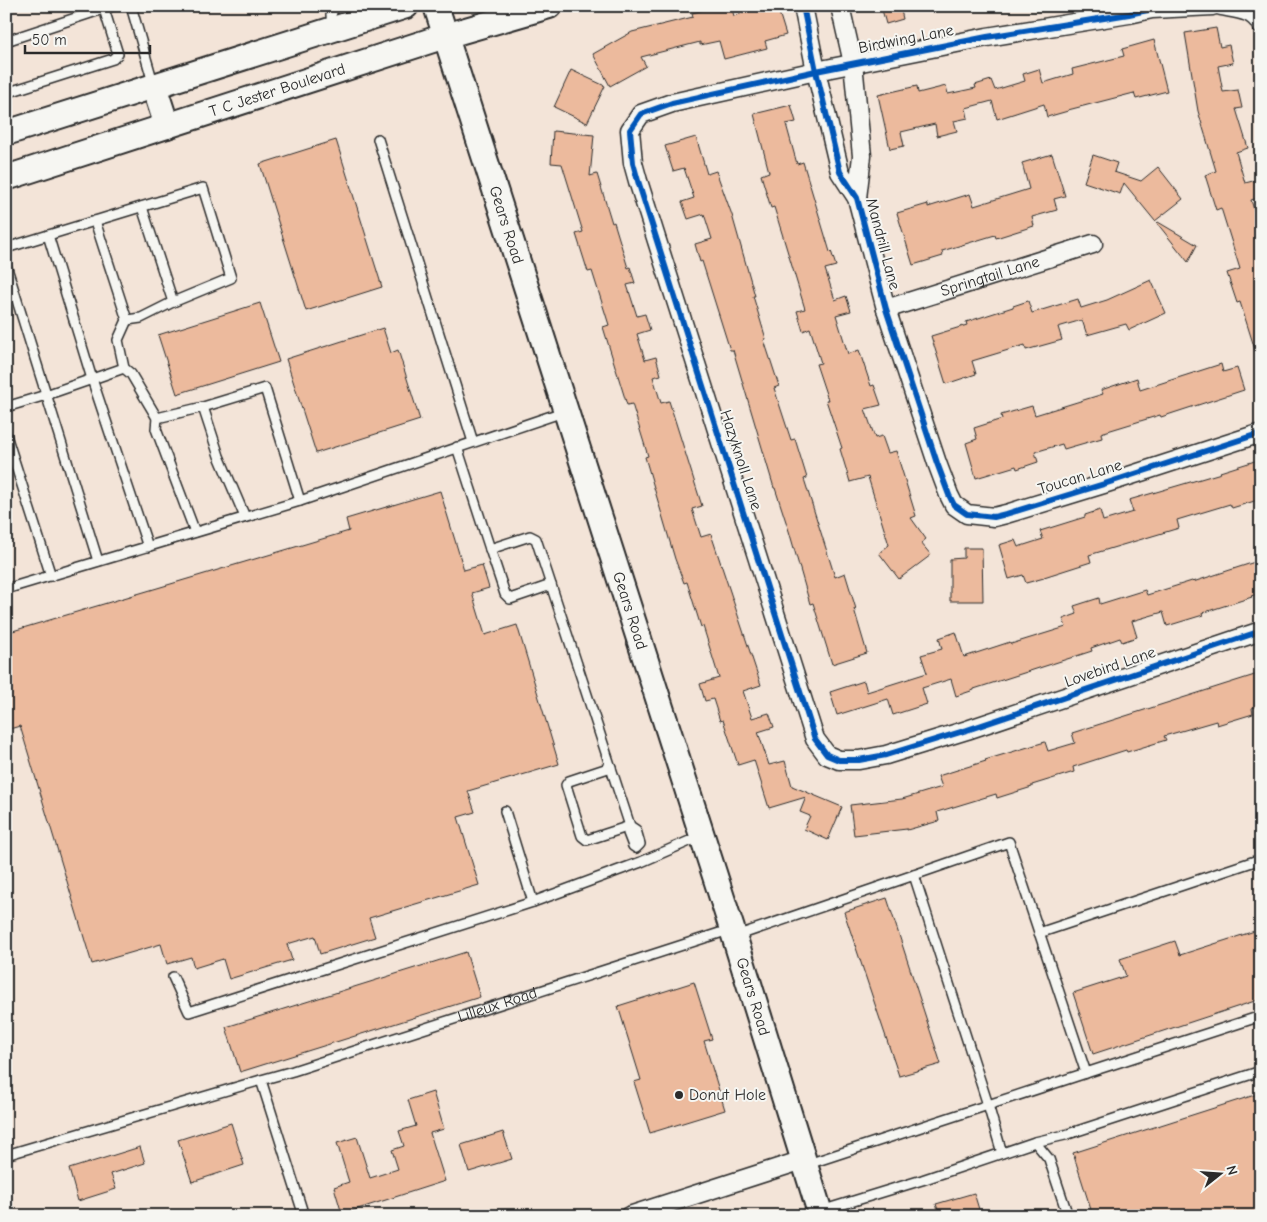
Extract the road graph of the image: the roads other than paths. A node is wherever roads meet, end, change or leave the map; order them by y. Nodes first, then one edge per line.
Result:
1 (131, 6) edge
2 (334, 6) edge
3 (406, 6) edge
4 (436, 6) edge
5 (549, 6) edge
6 (802, 6) edge
7 (840, 6) edge
8 (1213, 6) edge
9 (1221, 6) edge
10 (108, 8) edge
11 (1261, 25) edge
12 (332, 30) junction
13 (445, 36) junction
14 (6, 41) edge
15 (853, 63) junction
16 (816, 71) junction
17 (154, 86) junction
18 (6, 92) edge
19 (725, 92) joint
20 (167, 126) junction
21 (6, 132) edge
22 (378, 138) dead end
23 (6, 178) edge
24 (857, 198) junction
25 (142, 207) junction
26 (95, 221) junction
27 (48, 235) junction
28 (1093, 244) dead end
29 (6, 248) edge
30 (6, 265) edge
31 (173, 302) junction
32 (886, 309) junction
33 (127, 320) junction
34 (124, 368) junction
35 (92, 379) junction
36 (46, 395) junction
37 (6, 407) edge
38 (204, 407) junction
39 (566, 411) junction
40 (157, 418) junction
41 (1261, 433) edge
42 (6, 436) edge
43 (473, 442) junction
44 (457, 447) junction
45 (936, 460) joint
46 (300, 501) junction
47 (245, 517) junction
48 (195, 532) junction
49 (148, 547) junction
50 (490, 549) junction
51 (98, 562) junction
52 (51, 576) junction
53 (551, 585) junction
54 (6, 589) edge
55 (1261, 630) edge
56 (967, 730) joint
57 (611, 767) junction
58 (505, 811) dead end
59 (630, 826) junction
60 (702, 836) junction
61 (1261, 859) edge
62 (641, 862) junction
63 (914, 875) junction
64 (533, 902) junction
65 (732, 933) junction
66 (1039, 933) junction
67 (173, 977) dead end
68 (1261, 1016) edge
69 (1261, 1071) edge
70 (1086, 1073) junction
71 (261, 1080) junction
72 (988, 1105) junction
73 (1035, 1142) junction
74 (1002, 1153) junction
75 (6, 1155) edge
76 (804, 1163) junction
77 (821, 1214) edge
78 (304, 1216) edge
79 (628, 1216) edge
80 (1068, 1216) edge

1 - 17 lane
2 - 12 lane
3 - 12 main road
4 - 13 main road, Gears Road
5 - 13 main road, T C Jester Boulevard
6 - 16 street, Mandrill Lane
7 - 15 street, Mandrill Lane
8 - 15 street, Birdwing Lane
9 - 11 street
10 - 14 lane
10 - 18 lane
12 - 17 main road
13 - 20 main road, T C Jester Boulevard
13 - 39 main road, Gears Road
15 - 16 street, Birdwing Lane
15 - 24 street, Mandrill Lane
16 - 19 street, Birdwing Lane
16 - 24 street, Mandrill Lane
17 - 20 main road
17 - 21 main road
19 - 56 street, Hazyknoll Lane
20 - 23 main road, T C Jester Boulevard
22 - 43 lane
24 - 32 street, Mandrill Lane
25 - 26 lane
25 - 31 lane
25 - 31 lane
26 - 27 lane
26 - 33 lane
27 - 29 lane
27 - 35 lane
28 - 32 street, Springtail Lane
30 - 36 lane
31 - 33 lane
32 - 45 street, Mandrill Lane
33 - 34 lane
34 - 35 lane
34 - 40 lane
35 - 36 lane
35 - 49 lane
36 - 37 lane
36 - 51 lane
38 - 40 lane
38 - 46 lane
38 - 47 lane
39 - 43 lane
39 - 60 main road, Gears Road
40 - 48 lane
41 - 45 street, Toucan Lane
42 - 52 lane
43 - 44 lane
44 - 46 lane
44 - 50 lane
46 - 47 lane
47 - 48 lane
48 - 49 lane
49 - 51 lane
50 - 53 lane
50 - 53 lane
51 - 52 lane
52 - 54 lane
53 - 57 lane
55 - 56 street, Lovebird Lane
57 - 59 lane
57 - 59 lane
58 - 64 lane
59 - 62 lane
60 - 62 lane
60 - 65 main road, Gears Road
61 - 66 lane
62 - 64 lane
63 - 65 lane, Lilleux Road
63 - 66 lane, Lilleux Road
63 - 72 lane
64 - 67 lane
65 - 71 lane, Lilleux Road
65 - 76 main road, Gears Road
66 - 70 lane
68 - 70 lane
69 - 73 lane
70 - 72 lane
71 - 75 lane, Lilleux Road
71 - 78 lane
72 - 74 lane
72 - 76 lane
73 - 74 lane
73 - 80 lane
74 - 77 lane
76 - 77 main road, Gears Road
76 - 79 street

